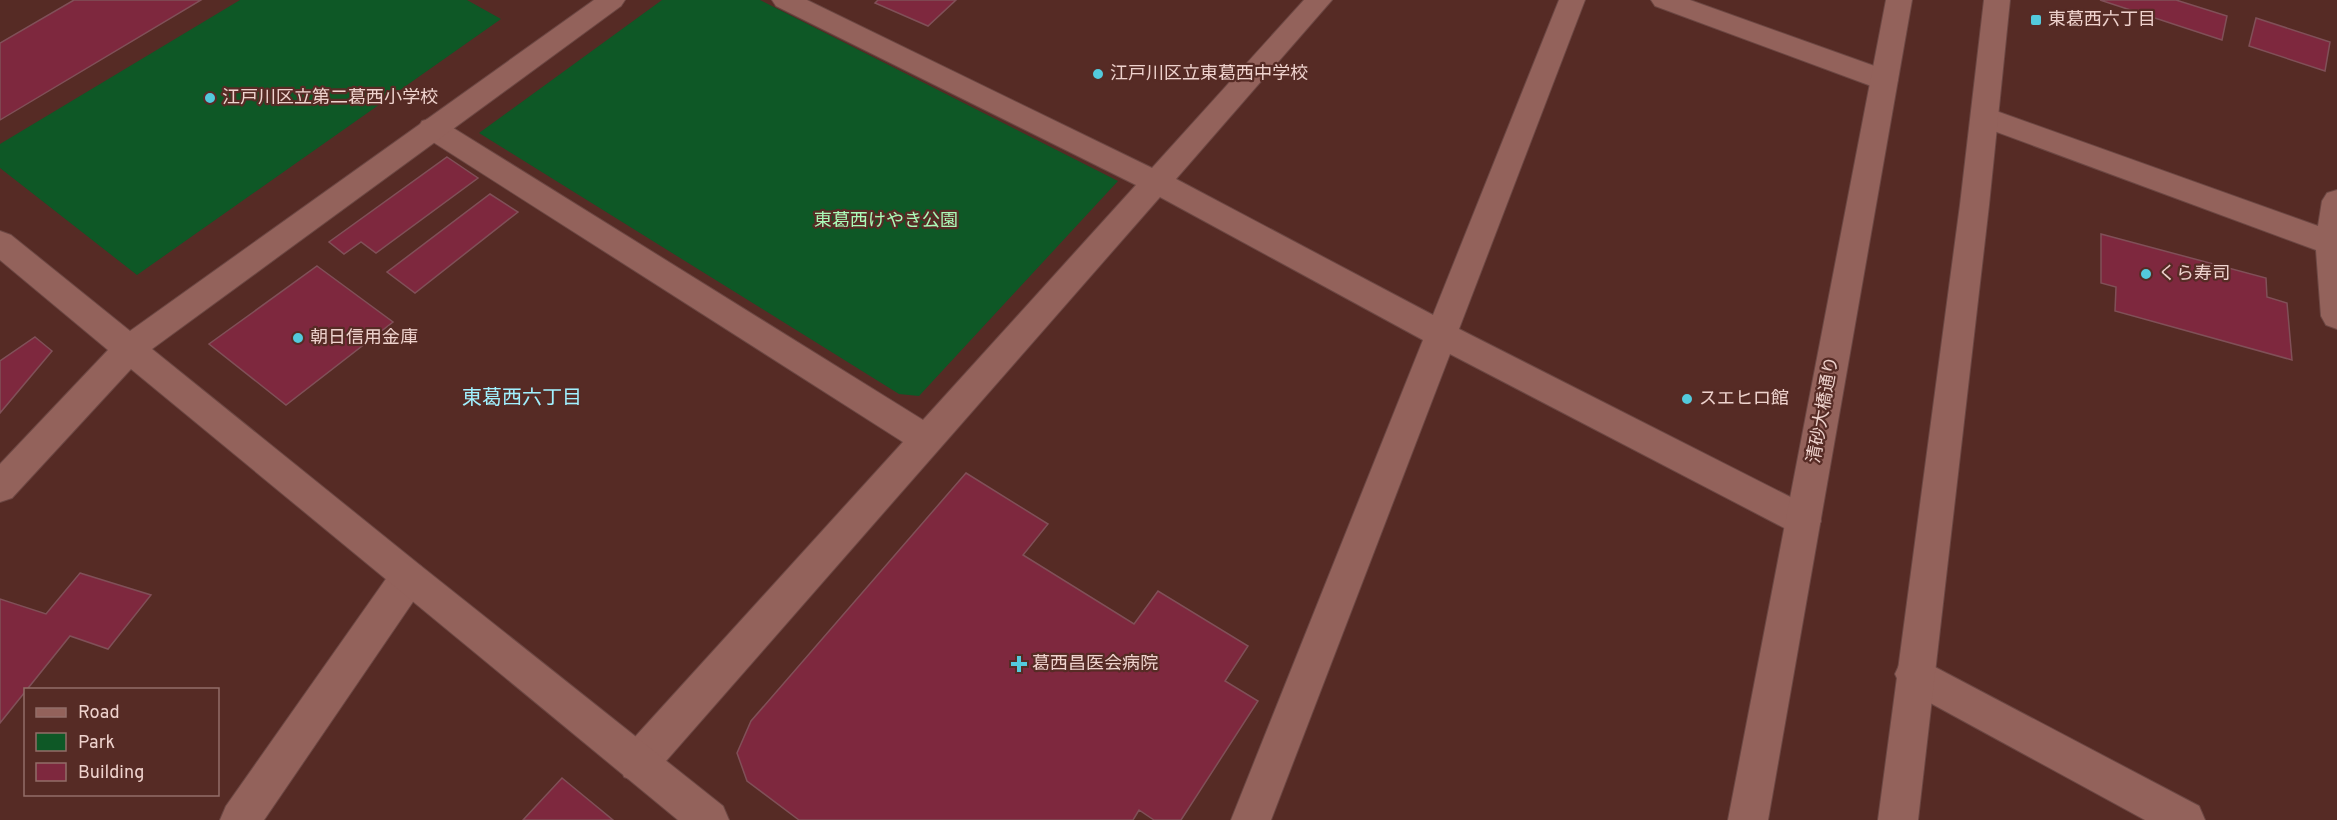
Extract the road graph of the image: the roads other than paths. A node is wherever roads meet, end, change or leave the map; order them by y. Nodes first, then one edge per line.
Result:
1 (612, 0) edge
2 (785, 0) edge
3 (1319, 0) edge
4 (1572, 0) edge
5 (1664, 0) edge
6 (1899, 0) edge
7 (1997, 0) edge
8 (1884, 80) junction
9 (1985, 117) junction
10 (432, 128) junction
11 (1158, 183) junction
12 (2337, 201) edge
13 (0, 243) edge
14 (2334, 244) edge
15 (2337, 316) edge
16 (1440, 334) junction
17 (130, 348) junction
18 (926, 439) junction
19 (0, 487) edge
20 (1804, 521) junction
21 (408, 578) junction
22 (1914, 674) junction
23 (638, 763) junction
24 (240, 820) edge
25 (709, 820) edge
26 (1251, 820) edge
27 (1748, 820) edge
28 (1898, 820) edge
29 (2185, 820) edge

1 - 10 street
2 - 11 street
3 - 11 street
4 - 16 street
5 - 8 street
6 - 8 street, 清砂大橋通り
7 - 9 street
8 - 20 street, 清砂大橋通り
9 - 14 street
9 - 22 street
10 - 17 street
10 - 18 street
11 - 16 street
11 - 18 street
12 - 14 street
13 - 17 street
14 - 15 street
16 - 20 street
16 - 26 street
17 - 19 street
17 - 21 street
18 - 23 street
20 - 27 street, 清砂大橋通り
21 - 23 street
21 - 24 street
22 - 28 street
22 - 29 street
23 - 25 street

